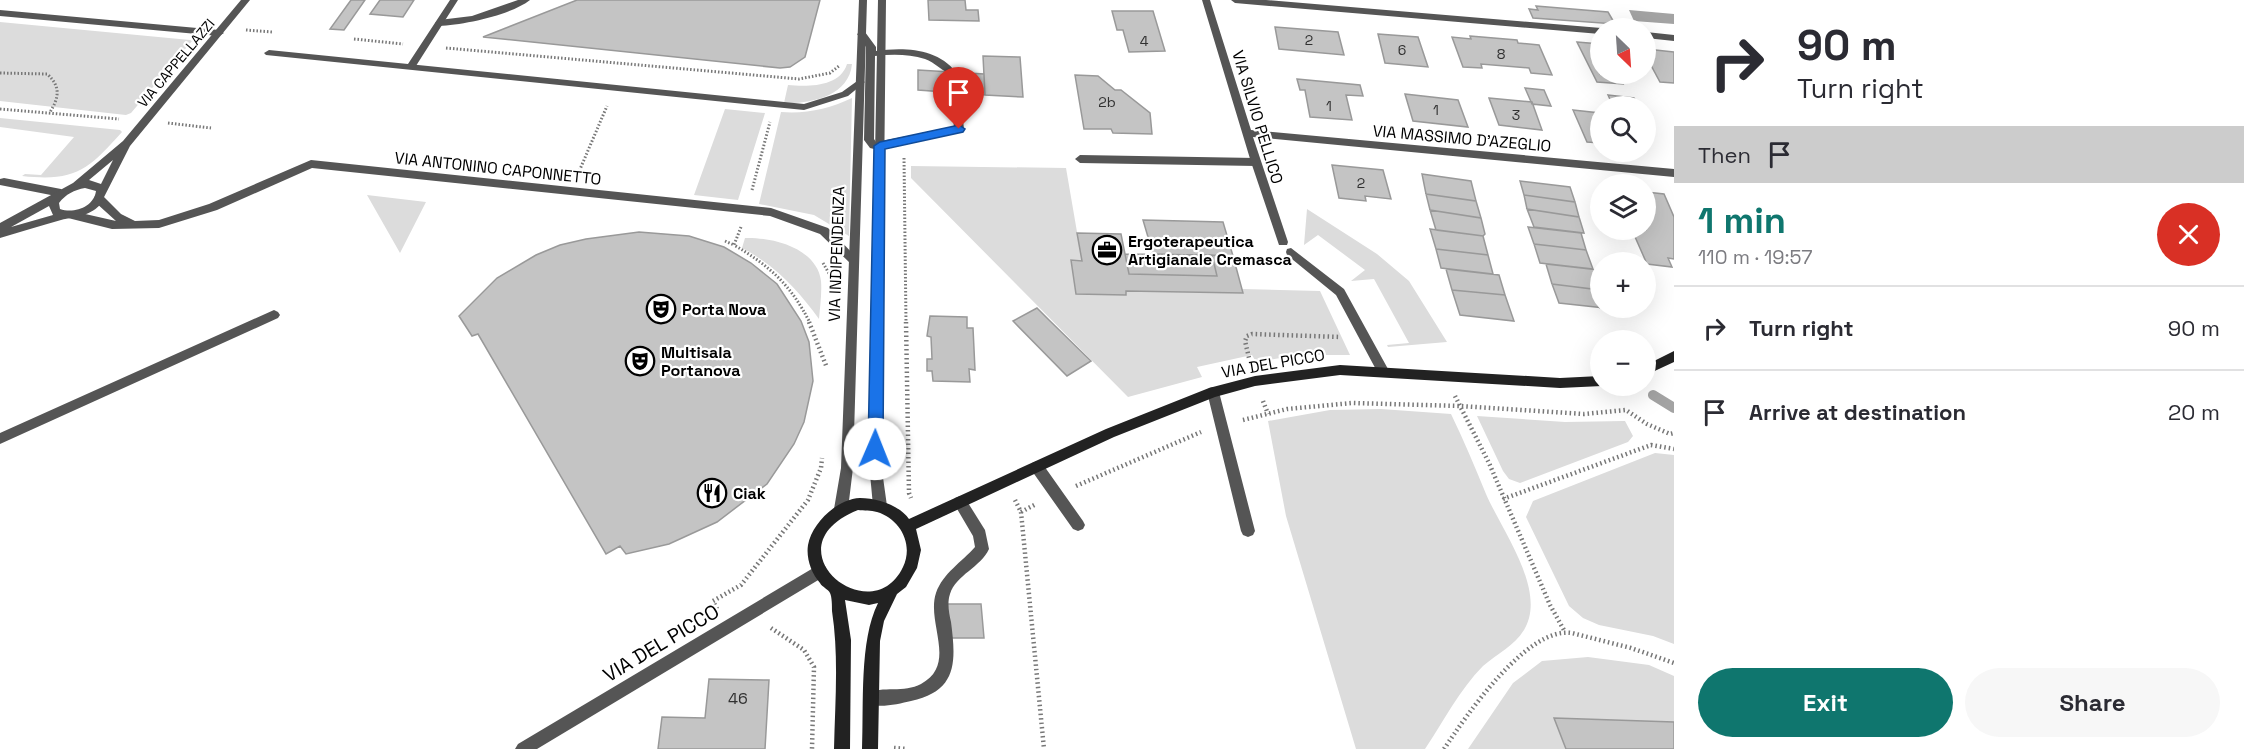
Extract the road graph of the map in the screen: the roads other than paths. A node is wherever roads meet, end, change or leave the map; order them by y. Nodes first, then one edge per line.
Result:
1 (246, 0) edge
2 (454, 0) edge
3 (526, 0) edge
4 (863, 0) edge
5 (882, 0) edge
6 (1206, 0) edge
7 (1235, 0) edge
8 (0, 13) edge
9 (440, 23) junction
10 (1590, 31) edge
11 (219, 33) junction
12 (1656, 36) edge
13 (1674, 38) edge
14 (269, 53) dead end
15 (871, 54) junction
16 (411, 67) junction
17 (951, 72) dead end
18 (860, 82) junction
19 (955, 93) dead end
20 (1248, 133) junction
21 (127, 143) junction
22 (880, 146) junction
23 (1080, 159) dead end
24 (1256, 162) junction
25 (1674, 173) edge
26 (4, 182) dead end
27 (76, 186) junction
28 (59, 196) junction
29 (100, 197) junction
30 (69, 215) junction
31 (134, 225) junction
32 (0, 228) edge
33 (0, 234) edge
34 (854, 260) junction
35 (274, 315) dead end
36 (1674, 356) edge
37 (1656, 365) edge
38 (1383, 372) junction
39 (1590, 382) edge
40 (1213, 392) junction
41 (0, 439) edge
42 (1037, 467) junction
43 (960, 502) junction
44 (880, 506) junction
45 (842, 509) junction
46 (1078, 525) dead end
47 (907, 527) junction
48 (1248, 531) dead end
49 (820, 572) junction
50 (836, 589) junction
51 (891, 592) junction
52 (871, 698) junction
53 (523, 749) edge
54 (842, 749) edge
55 (870, 749) edge

1 - 11 street, VIA CAPPELLAZZI
2 - 9 street
3 - 9 street
4 - 15 street, VIA INDIPENDENZA
5 - 15 street, VIA INDIPENDENZA
6 - 20 street, VIA SILVIO PELLICO
7 - 10 street
8 - 11 street
9 - 16 street
11 - 21 street, VIA CAPPELLAZZI
12 - 13 street
14 - 16 street
15 - 17 street
15 - 18 street, VIA INDIPENDENZA
15 - 22 street
16 - 18 street
18 - 34 street, VIA INDIPENDENZA
19 - 22 street
20 - 24 street, VIA SILVIO PELLICO
20 - 25 street, VIA MASSIMO D'AZEGLIO
21 - 27 street, VIA CAPPELLAZZI
21 - 29 street, VIA CAPPELLAZZI
22 - 44 street
23 - 24 street
24 - 38 street, VIA SILVIO PELLICO
26 - 28 street
27 - 28 street, VIA CAPPELLAZZI
27 - 29 street
28 - 30 street
28 - 32 street, VIA CAPPELLAZZI
29 - 30 street
29 - 31 street
30 - 31 street, VIA ANTONINO CAPONNETTO
30 - 33 street
31 - 34 street, VIA ANTONINO CAPONNETTO
34 - 45 street, VIA INDIPENDENZA
35 - 41 street
36 - 37 main road
38 - 39 main road, VIA DEL PICCO
38 - 40 main road, VIA DEL PICCO
40 - 42 main road, VIA DEL PICCO
40 - 48 street
42 - 43 main road, VIA DEL PICCO
42 - 46 street
43 - 47 main road, VIA DEL PICCO
43 - 52 street
44 - 45 main road
44 - 47 main road
45 - 49 main road
47 - 51 main road
49 - 50 main road
49 - 53 street, VIA DEL PICCO
50 - 51 main road
50 - 54 main road
51 - 52 main road
52 - 55 main road

